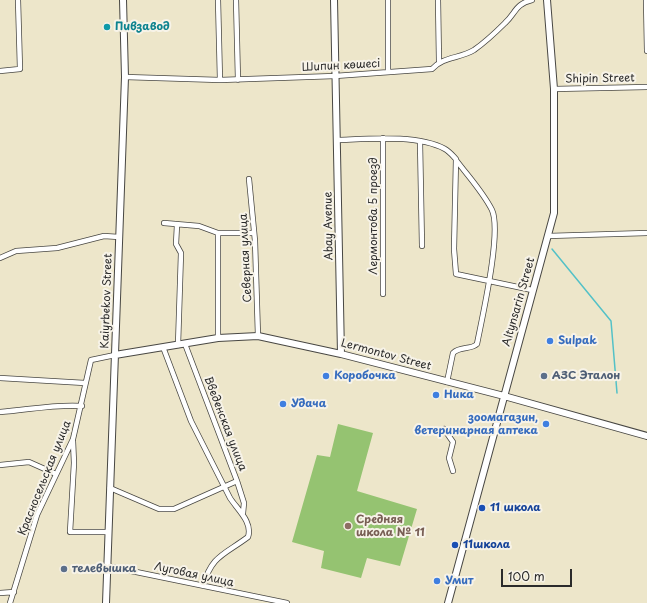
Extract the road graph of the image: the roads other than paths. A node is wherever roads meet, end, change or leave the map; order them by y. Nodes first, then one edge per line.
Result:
1 (18, 0) edge
2 (123, 0) edge
3 (218, 0) edge
4 (236, 0) edge
5 (334, 0) edge
6 (388, 0) edge
7 (438, 0) edge
8 (532, 0) edge
9 (547, 0) edge
10 (646, 0) edge
11 (647, 52) edge
12 (439, 61) junction
13 (0, 70) edge
14 (388, 72) junction
15 (335, 76) junction
16 (125, 77) junction
17 (220, 80) junction
18 (238, 80) junction
19 (647, 87) edge
20 (554, 89) junction
21 (383, 138) junction
22 (337, 140) junction
23 (420, 142) junction
24 (456, 159) junction
25 (249, 179) dead end
26 (164, 223) dead end
27 (177, 224) junction
28 (218, 233) junction
29 (254, 233) junction
30 (647, 233) edge
31 (548, 236) junction
32 (119, 237) junction
33 (422, 246) dead end
34 (0, 258) edge
35 (490, 282) junction
36 (532, 290) junction
37 (383, 294) dead end
38 (258, 336) junction
39 (218, 338) junction
40 (181, 344) junction
41 (164, 348) junction
42 (341, 354) junction
43 (115, 355) junction
44 (0, 378) edge
45 (447, 382) junction
46 (85, 383) junction
47 (504, 396) junction
48 (82, 406) junction
49 (0, 412) edge
50 (444, 429) dead end
51 (647, 436) edge
52 (73, 439) junction
53 (0, 465) edge
54 (453, 471) dead end
55 (56, 474) junction
56 (237, 481) junction
57 (224, 486) junction
58 (110, 488) junction
59 (243, 513) junction
60 (108, 532) junction
61 (107, 566) junction
62 (202, 586) junction
63 (14, 592) junction
64 (0, 593) edge
65 (10, 603) edge
66 (106, 603) edge
67 (287, 603) edge
68 (448, 603) edge

1 - 13 street
2 - 16 street, Kaiyrbekov Street
3 - 17 street
4 - 18 street
5 - 15 street, Abay Avenue
6 - 14 street
7 - 12 street
8 - 12 street, Шипин көшесі
9 - 20 street, Altynsarin Street
10 - 11 street
12 - 14 street, Шипин көшесі
14 - 15 street, Шипин көшесі
15 - 18 street, Шипин көшесі
15 - 22 street, Abay Avenue
16 - 17 street, Шипин көшесі
16 - 32 street, Kaiyrbekov Street
17 - 18 street, Шипин көшесі
19 - 20 street, Shipin Street
20 - 31 street, Altynsarin Street
21 - 22 street
21 - 23 street
21 - 37 street, Лермонтова 5 проезд
22 - 42 street, Abay Avenue
23 - 24 street
23 - 33 street
24 - 35 street
24 - 35 street
25 - 29 street, Северная улица
26 - 27 street
27 - 28 street
27 - 40 street
28 - 29 street
28 - 39 street
29 - 38 street, Северная улица
30 - 31 street
31 - 36 street, Altynsarin Street
32 - 34 street
32 - 43 street, Kaiyrbekov Street
35 - 36 street
35 - 45 street
36 - 47 street, Altynsarin Street
38 - 39 street, Lermontov Street
38 - 42 street, Lermontov Street
39 - 40 street, Lermontov Street
40 - 41 street, Lermontov Street
40 - 56 street, Введенская улица
41 - 43 street, Lermontov Street
41 - 57 street
42 - 45 street, Lermontov Street
43 - 46 street, Красносельская улица
43 - 58 street, Kaiyrbekov Street
44 - 46 street
45 - 47 street, Lermontov Street
46 - 48 street, Красносельская улица
47 - 51 street, Lermontov Street
47 - 68 street, Altynsarin Street
48 - 49 street
48 - 52 street, Красносельская улица
50 - 54 street
52 - 55 street, Красносельская улица
52 - 60 street
53 - 55 street
55 - 63 street, Красносельская улица
56 - 57 street
56 - 59 street, Введенская улица
57 - 58 street
57 - 59 street
58 - 60 street, Kaiyrbekov Street
59 - 62 street
60 - 61 street, Kaiyrbekov Street
61 - 62 street, Луговая улица
61 - 66 street, Kaiyrbekov Street
62 - 67 street, Луговая улица
63 - 64 street
63 - 65 street, Красносельская улица

